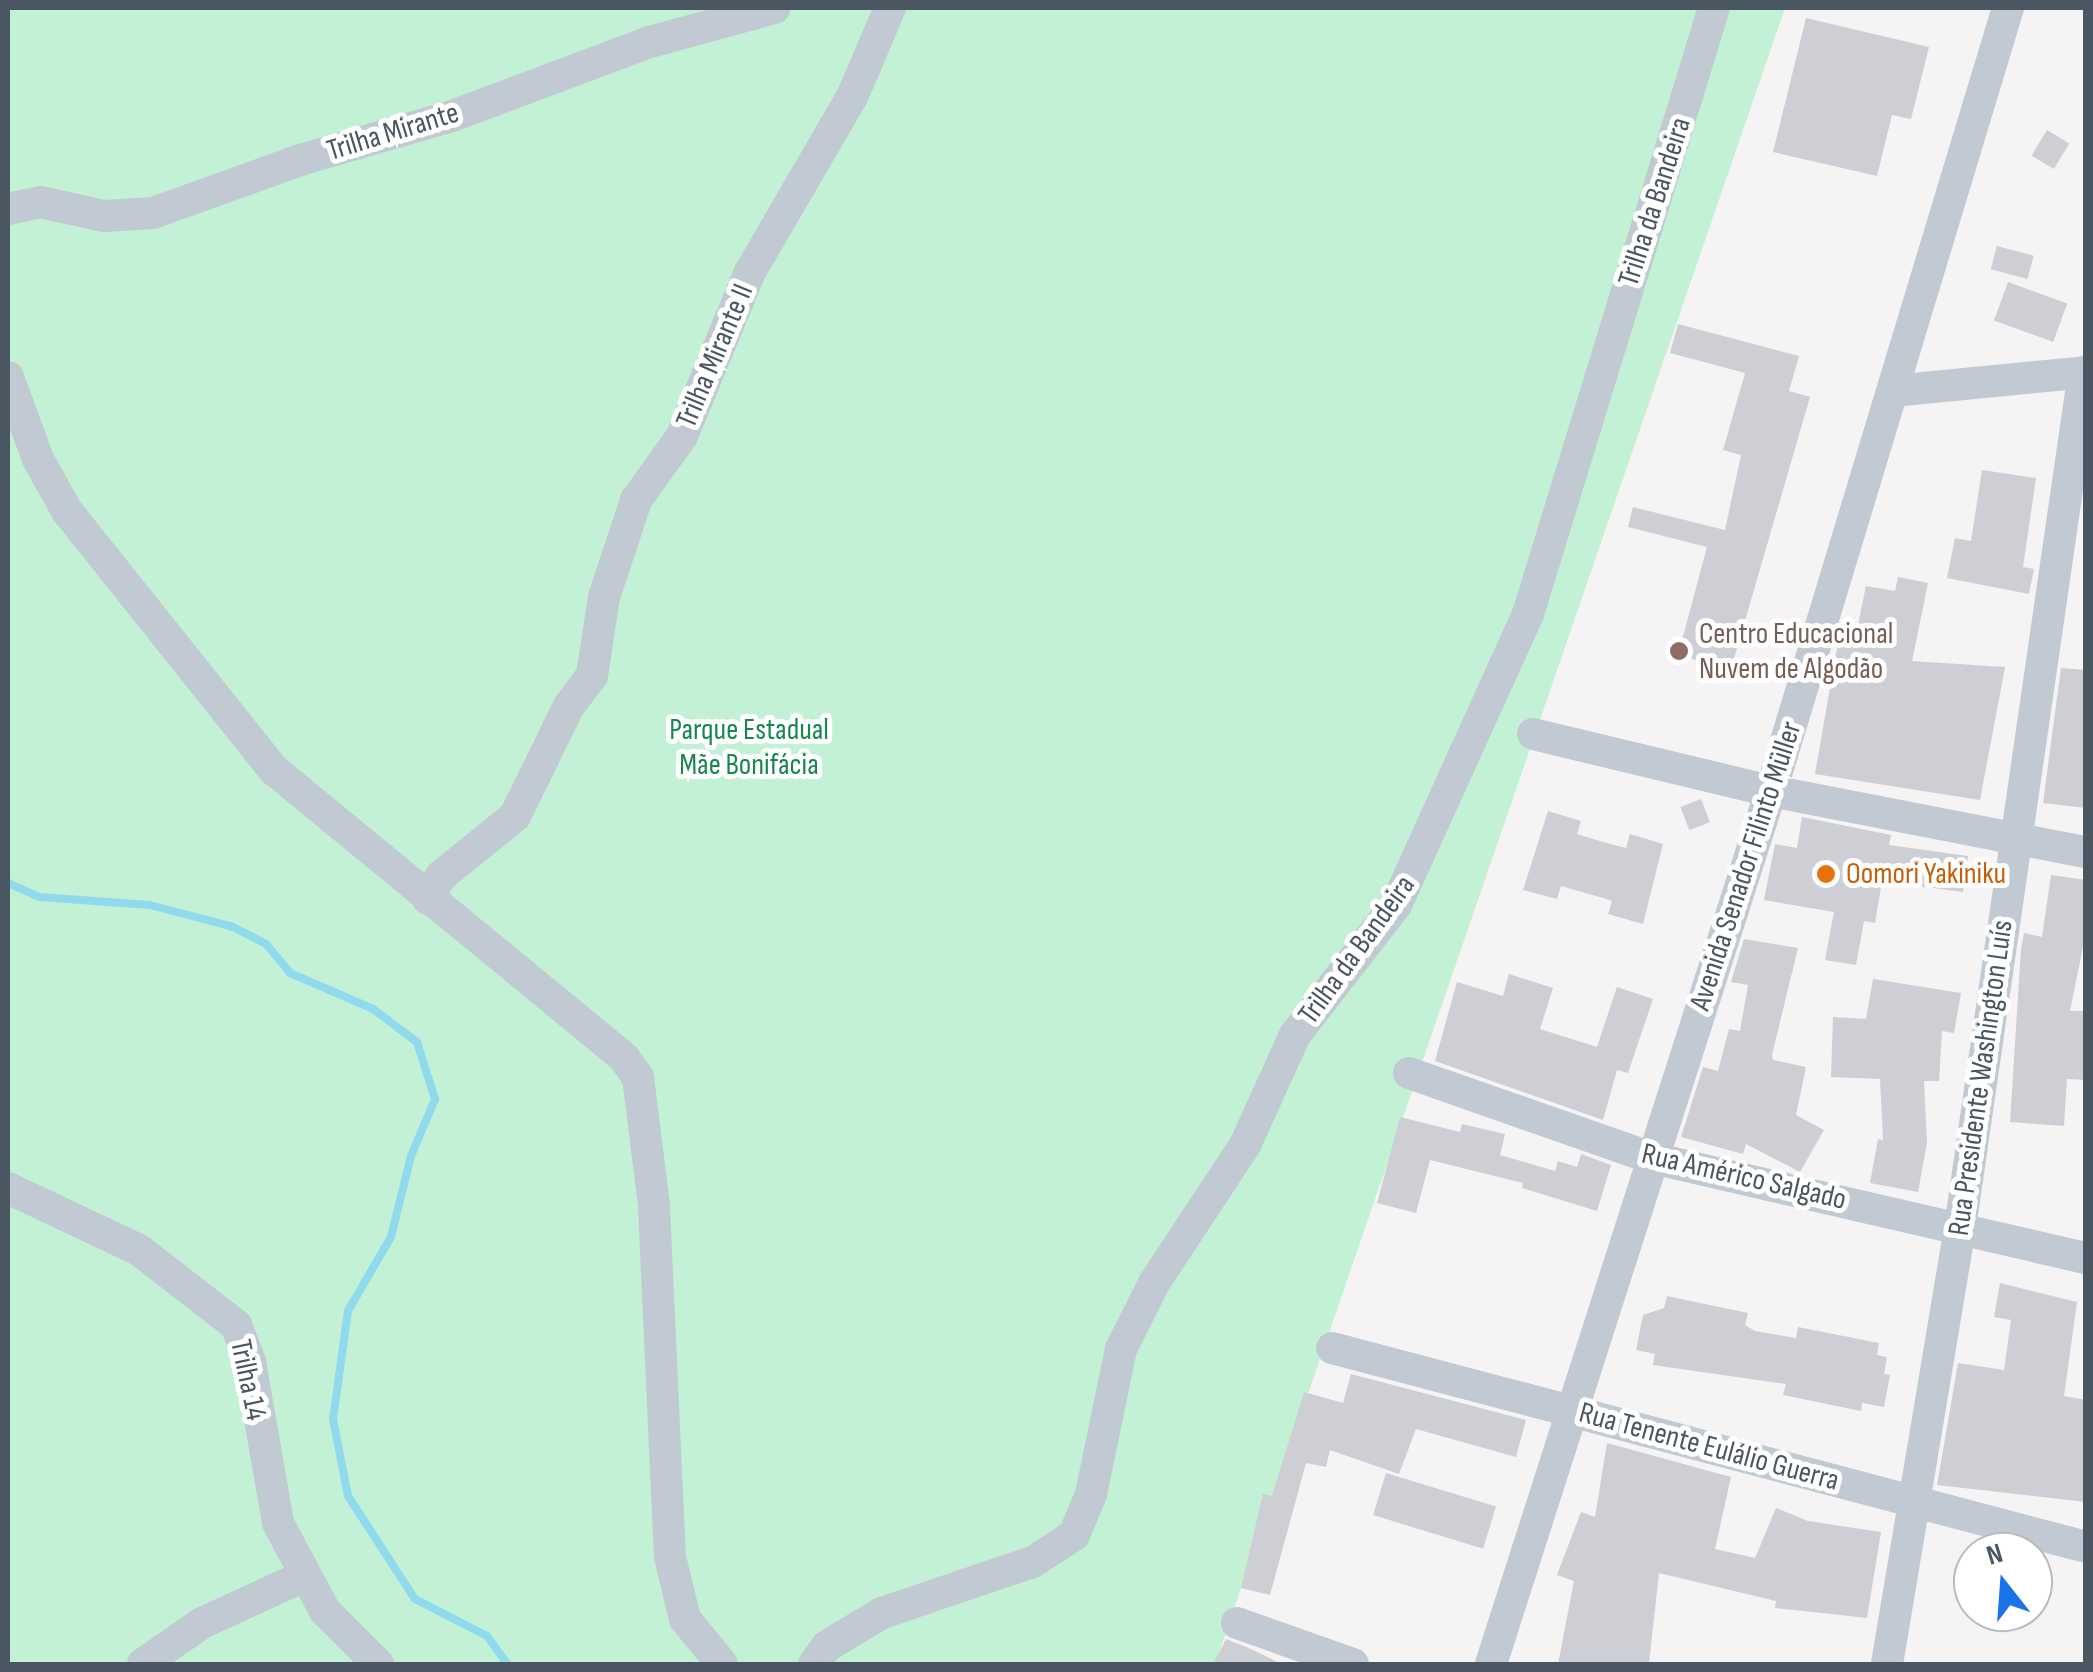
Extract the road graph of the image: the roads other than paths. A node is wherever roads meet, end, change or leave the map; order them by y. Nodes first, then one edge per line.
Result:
1 (774, 8) edge
2 (890, 8) edge
3 (1714, 8) edge
4 (2008, 8) edge
5 (8, 209) edge
6 (2085, 372) edge
7 (8, 378) edge
8 (1893, 391) junction
9 (1534, 734) dead end
10 (1771, 791) junction
11 (2016, 836) junction
12 (2086, 852) edge
13 (428, 900) junction
14 (1409, 1074) dead end
15 (1652, 1158) junction
16 (8, 1188) edge
17 (1960, 1228) junction
18 (2086, 1258) edge
19 (1332, 1348) dead end
20 (1571, 1410) junction
21 (1910, 1502) junction
22 (2086, 1547) edge
23 (302, 1578) junction
24 (1237, 1623) dead end
25 (143, 1664) edge
26 (378, 1664) edge
27 (722, 1664) edge
28 (814, 1664) edge
29 (1353, 1664) edge
30 (1491, 1664) edge
31 (1888, 1664) edge

1 - 5 street, Trilha Mirante
2 - 13 street, Trilha Mirante II
3 - 28 street, Trilha da Bandeira
4 - 8 street, Avenida Senador Filinto Müller
6 - 8 street
6 - 11 street, Rua Presidente Washington Luís
7 - 13 street
8 - 10 street, Avenida Senador Filinto Müller
9 - 10 street
10 - 11 street
10 - 15 street, Avenida Senador Filinto Müller
11 - 12 street
11 - 17 street, Rua Presidente Washington Luís
13 - 27 street
14 - 15 street, Rua Américo Salgado
15 - 17 street, Rua Américo Salgado
15 - 20 street, Avenida Senador Filinto Müller
16 - 23 street, Trilha 14
17 - 18 street, Rua Américo Salgado
17 - 21 street, Rua Presidente Washington Luís
19 - 20 street, Rua Tenente Eulálio Guerra
20 - 21 street, Rua Tenente Eulálio Guerra
20 - 30 street, Avenida Senador Filinto Müller
21 - 22 street, Rua Tenente Eulálio Guerra
21 - 31 street, Rua Presidente Washington Luís
23 - 25 street
23 - 26 street, Trilha 14
24 - 29 street

